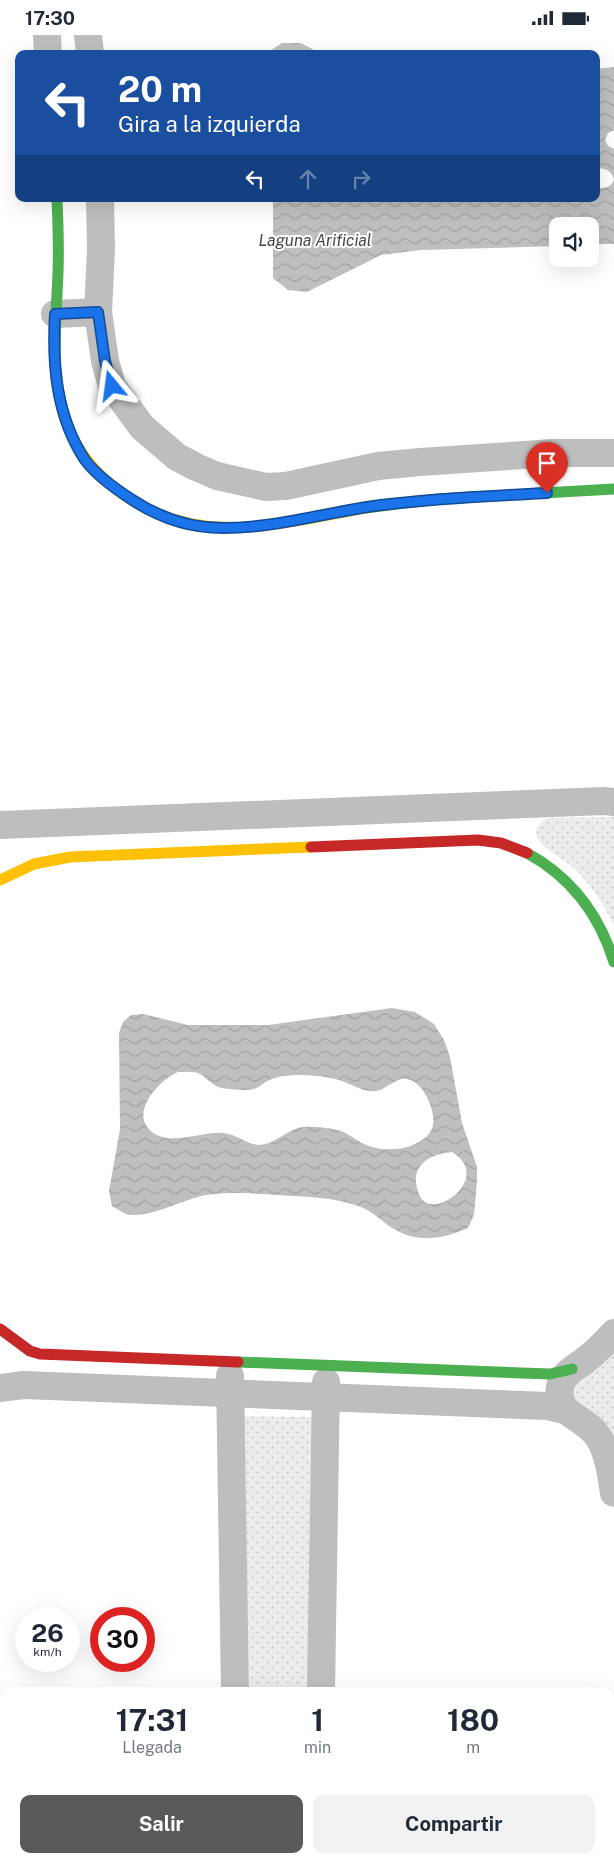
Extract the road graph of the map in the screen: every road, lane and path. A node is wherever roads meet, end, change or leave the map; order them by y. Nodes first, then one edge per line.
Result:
1 (47, 35) edge
2 (88, 35) edge
3 (48, 50) edge
4 (90, 50) edge
5 (57, 202) edge
6 (100, 202) edge
7 (98, 312) junction
8 (55, 314) junction
9 (614, 453) edge
10 (308, 481) junction
11 (614, 489) edge
12 (314, 517) junction
13 (614, 802) edge
14 (502, 805) junction
15 (42, 823) junction
16 (0, 825) edge
17 (504, 843) junction
18 (44, 859) junction
19 (0, 879) edge
20 (614, 962) edge
21 (614, 1333) edge
22 (6, 1335) edge
23 (230, 1362) junction
24 (326, 1365) junction
25 (572, 1369) junction
26 (1, 1388) edge
27 (231, 1394) junction
28 (327, 1399) junction
29 (565, 1410) junction
30 (614, 1494) edge
31 (235, 1687) edge
32 (321, 1687) edge

1 - 3 street
2 - 4 street
5 - 8 street
6 - 7 street
7 - 8 street
7 - 10 street
8 - 12 street
9 - 10 street
10 - 12 street
11 - 12 street
13 - 14 street
14 - 15 street
14 - 17 street
15 - 16 street
15 - 18 street
17 - 18 street
17 - 20 street
18 - 19 street
21 - 25 street
22 - 23 street
22 - 26 street
23 - 24 street
23 - 27 street
24 - 25 street
24 - 28 street
25 - 29 street
26 - 27 street
27 - 28 street
27 - 31 street
28 - 29 street
28 - 32 street
29 - 30 street

